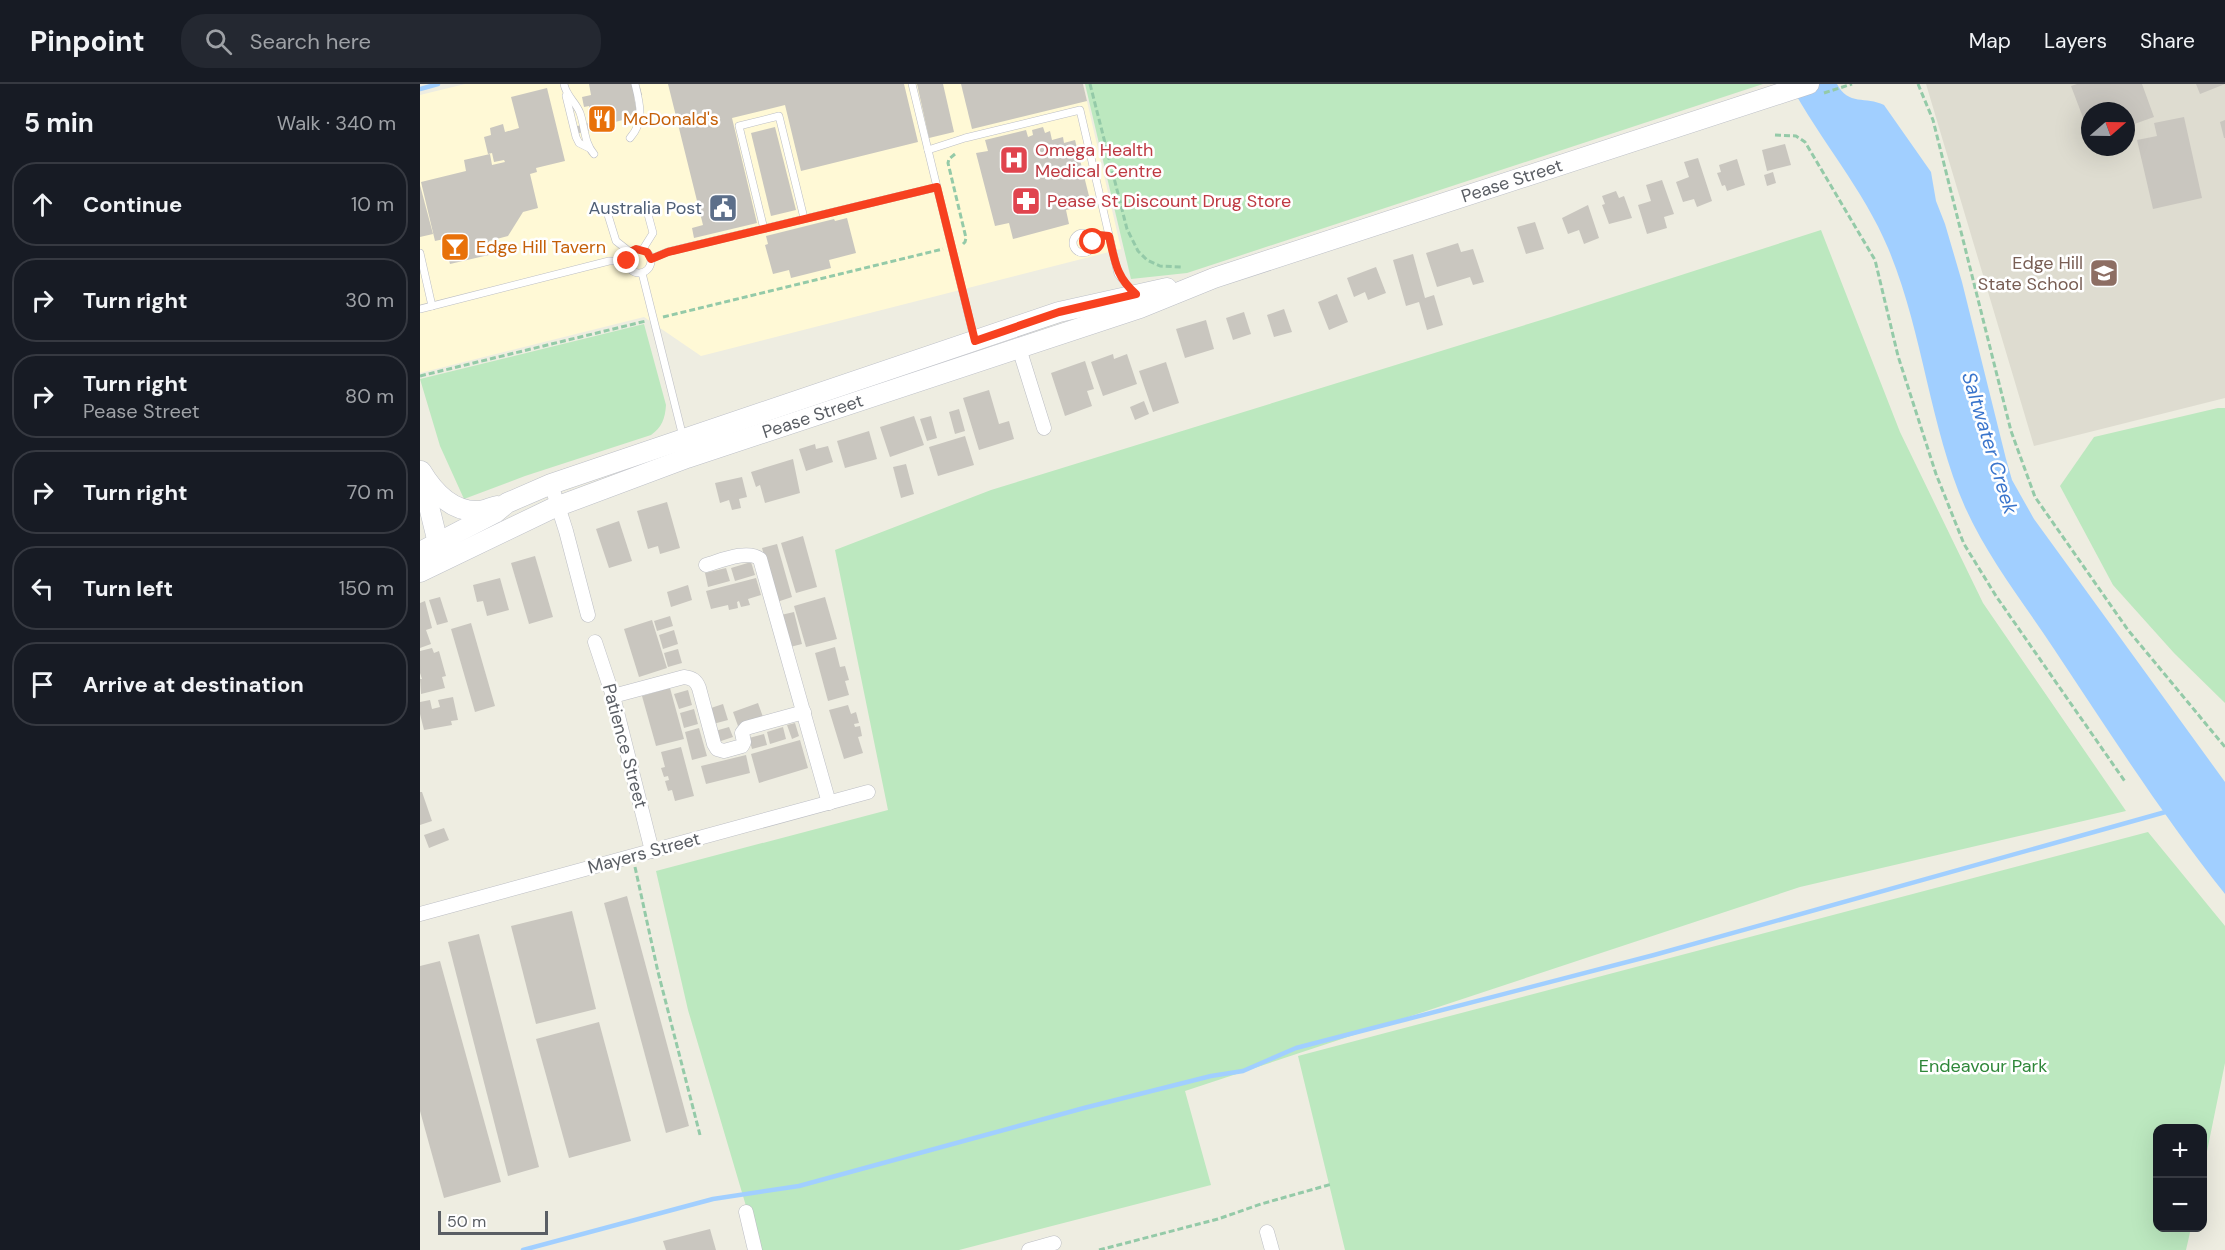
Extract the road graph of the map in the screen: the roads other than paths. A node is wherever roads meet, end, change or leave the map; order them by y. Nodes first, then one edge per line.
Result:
1 (635, 84) edge
2 (912, 84) edge
3 (1809, 84) edge
4 (565, 88) edge
5 (630, 138) dead end
6 (928, 150) junction
7 (592, 151) dead end
8 (937, 187) junction
9 (646, 207) dead end
10 (608, 215) dead end
11 (804, 218) junction
12 (764, 229) junction
13 (1086, 234) dead end
14 (1109, 236) junction
15 (643, 249) junction
16 (630, 252) junction
17 (420, 253) edge
18 (651, 259) junction
19 (627, 261) junction
20 (642, 273) junction
21 (1214, 278) junction
22 (1136, 294) junction
23 (432, 306) junction
24 (420, 309) edge
25 (975, 341) junction
26 (1019, 348) junction
27 (980, 362) junction
28 (1044, 428) dead end
29 (686, 448) junction
30 (420, 469) edge
31 (551, 484) junction
32 (507, 503) junction
33 (558, 506) junction
34 (427, 553) edge
35 (706, 565) dead end
36 (588, 615) dead end
37 (596, 642) dead end
38 (613, 696) junction
39 (804, 712) junction
40 (868, 792) dead end
41 (829, 803) junction
42 (652, 851) junction
43 (420, 914) edge
44 (746, 1212) dead end
45 (1268, 1232) dead end
46 (1054, 1243) dead end
47 (755, 1250) edge
48 (1029, 1250) edge
49 (1272, 1250) edge

1 - 5 lane
2 - 6 lane
3 - 21 street, Pease Street
4 - 7 lane
6 - 8 lane
6 - 14 lane
8 - 11 lane
8 - 25 lane
9 - 15 lane
10 - 16 lane
11 - 12 lane
11 - 12 lane
12 - 18 lane
13 - 14 lane
14 - 22 lane
15 - 16 lane
15 - 18 lane
16 - 19 lane
17 - 23 lane
18 - 20 lane
19 - 20 lane
19 - 23 lane
20 - 29 lane
21 - 22 street, Pease Street
21 - 26 street, Pease Street
22 - 25 street, Pease Street
23 - 24 lane
25 - 27 lane
25 - 29 street, Pease Street
26 - 27 street, Pease Street
26 - 28 street
27 - 29 street, Pease Street
29 - 31 street, Pease Street
29 - 33 street, Pease Street
30 - 32 street
30 - 34 street
31 - 32 street, Pease Street
31 - 33 street
32 - 34 street, Pease Street
33 - 34 street, Pease Street
33 - 36 street
35 - 39 street
37 - 38 street, Patience Street
38 - 39 street
38 - 42 street, Patience Street
39 - 41 street
40 - 41 street, Mayers Street
41 - 42 street, Mayers Street
42 - 43 street, Mayers Street
44 - 47 street
45 - 49 street
46 - 48 street

